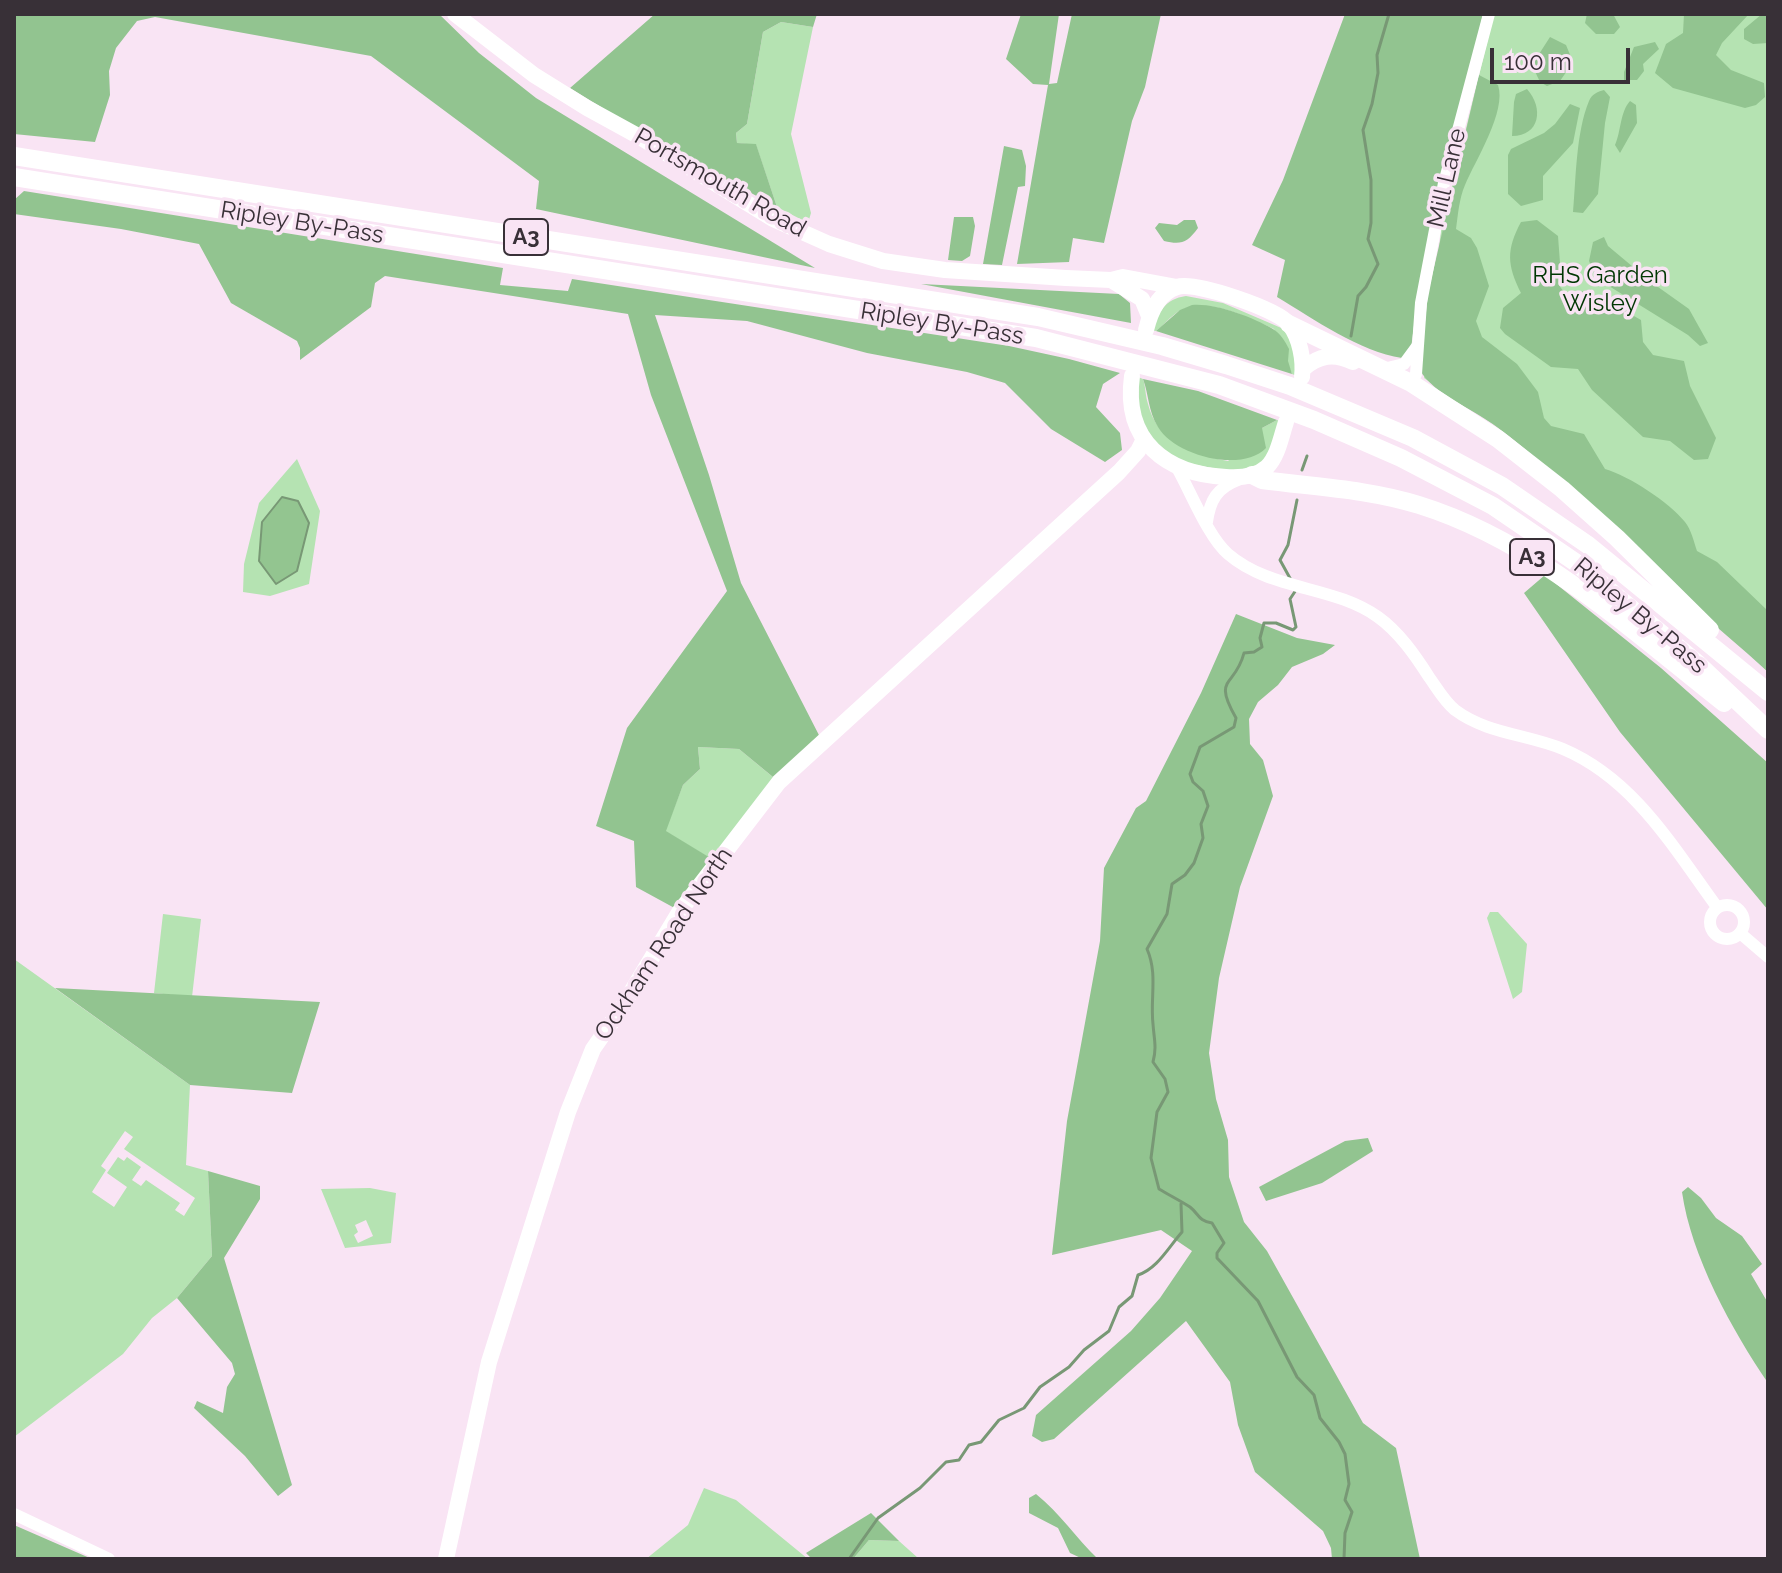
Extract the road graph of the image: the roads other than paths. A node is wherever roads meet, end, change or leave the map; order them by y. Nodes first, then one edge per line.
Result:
1 (455, 14) edge
2 (1489, 14) edge
3 (14, 156) edge
4 (14, 177) edge
5 (1111, 280) junction
6 (1177, 287) junction
7 (1289, 324) junction
8 (1141, 329) junction
9 (1418, 345) junction
10 (1128, 368) junction
11 (1383, 369) junction
12 (1298, 378) junction
13 (1411, 383) junction
14 (1285, 415) junction
15 (1144, 439) junction
16 (1169, 462) junction
17 (1119, 472) junction
18 (1246, 477) junction
19 (1207, 522) junction
20 (1768, 689) edge
21 (1768, 732) edge
22 (1717, 907) junction
23 (1740, 933) junction
24 (1768, 957) edge
25 (14, 1514) edge
26 (109, 1559) edge
27 (446, 1559) edge

1 - 5 main road, Portsmouth Road
2 - 9 street, Mill Lane
3 - 8 highway, Ripley By-Pass / A3
4 - 10 highway, Ripley By-Pass / A3
5 - 6 main road, Portsmouth Road
5 - 8 main road
6 - 7 main road, Portsmouth Road
6 - 8 main road
7 - 11 highway, A3
7 - 12 main road
8 - 12 highway, Ripley By-Pass / A3
9 - 11 street
9 - 13 street, Mill Lane
10 - 14 highway, Ripley By-Pass / A3
10 - 15 main road
11 - 13 highway, A3
12 - 13 main road
12 - 20 highway, Ripley By-Pass / A3
13 - 20 highway, A3
14 - 18 main road
14 - 21 highway, Ripley By-Pass / A3
15 - 16 main road
15 - 17 main road, Ockham Road North
16 - 17 main road, Ockham Road North
16 - 18 main road
16 - 19 street
17 - 27 main road, Ockham Road North
18 - 19 street
18 - 21 highway, A3
19 - 22 street
22 - 23 street
22 - 23 street
23 - 24 street
25 - 26 street

